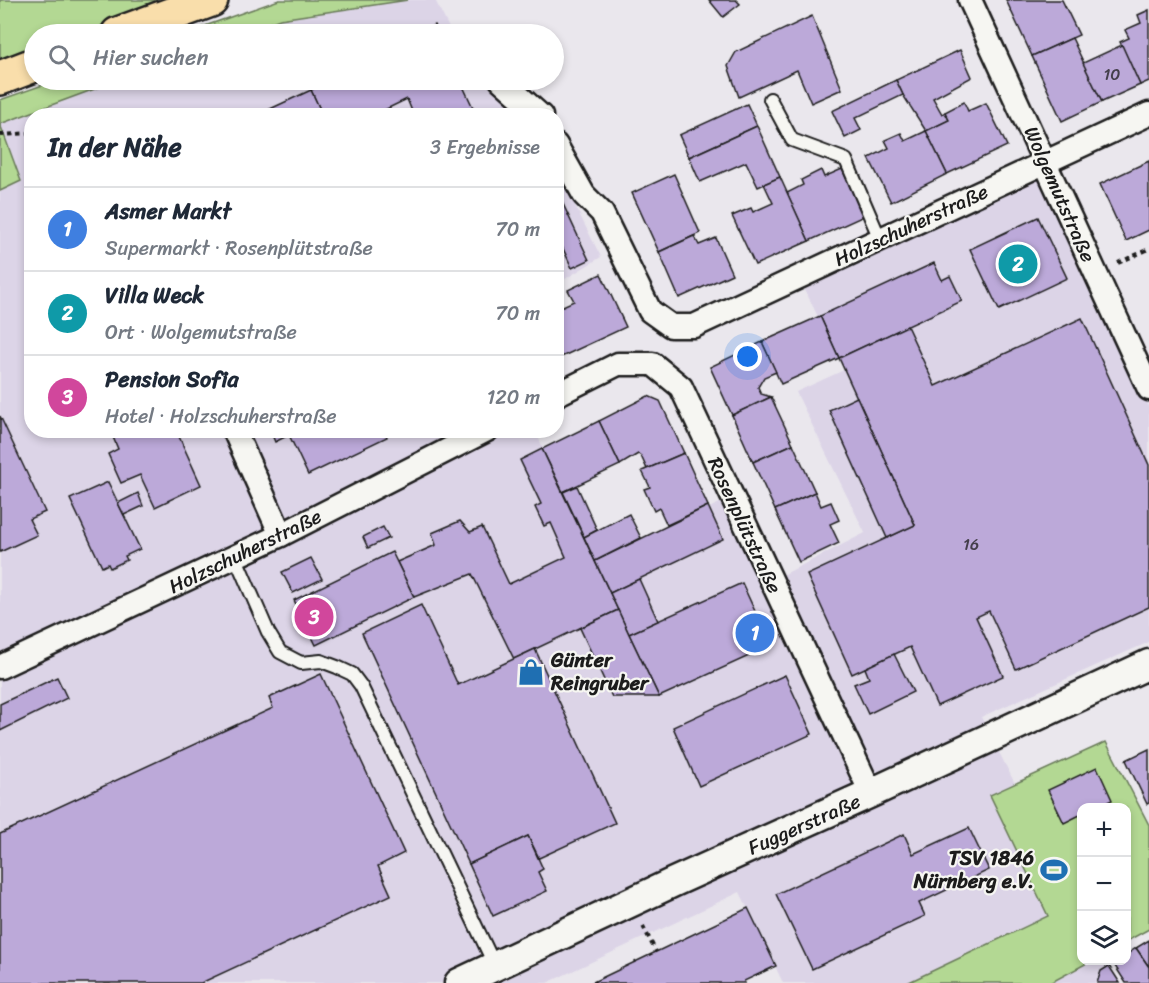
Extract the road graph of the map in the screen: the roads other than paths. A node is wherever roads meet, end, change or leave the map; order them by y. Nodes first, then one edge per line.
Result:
1 (212, 0) edge
2 (970, 0) edge
3 (146, 24) edge
4 (24, 69) edge
5 (0, 78) edge
6 (512, 90) edge
7 (770, 99) dead end
8 (532, 108) edge
9 (1149, 114) edge
10 (564, 159) edge
11 (1045, 163) junction
12 (880, 239) junction
13 (1149, 389) edge
14 (564, 391) edge
15 (238, 438) edge
16 (471, 438) edge
17 (281, 535) junction
18 (235, 556) junction
19 (1149, 664) edge
20 (0, 667) edge
21 (871, 794) junction
22 (495, 966) junction
23 (459, 983) edge

1 - 3 highway
2 - 11 street, Wolgemutstraße
4 - 5 highway
6 - 8 street
7 - 12 lane
9 - 11 street, Holzschuherstraße
10 - 12 street, Holzschuherstraße
11 - 12 street, Holzschuherstraße
11 - 13 street, Wolgemutstraße
14 - 21 street, Rosenplütstraße
15 - 17 street
16 - 17 street, Holzschuherstraße
17 - 18 street, Holzschuherstraße
18 - 20 street, Holzschuherstraße
18 - 22 lane
19 - 21 street, Fuggerstraße
21 - 22 street, Fuggerstraße
22 - 23 street, Fuggerstraße

